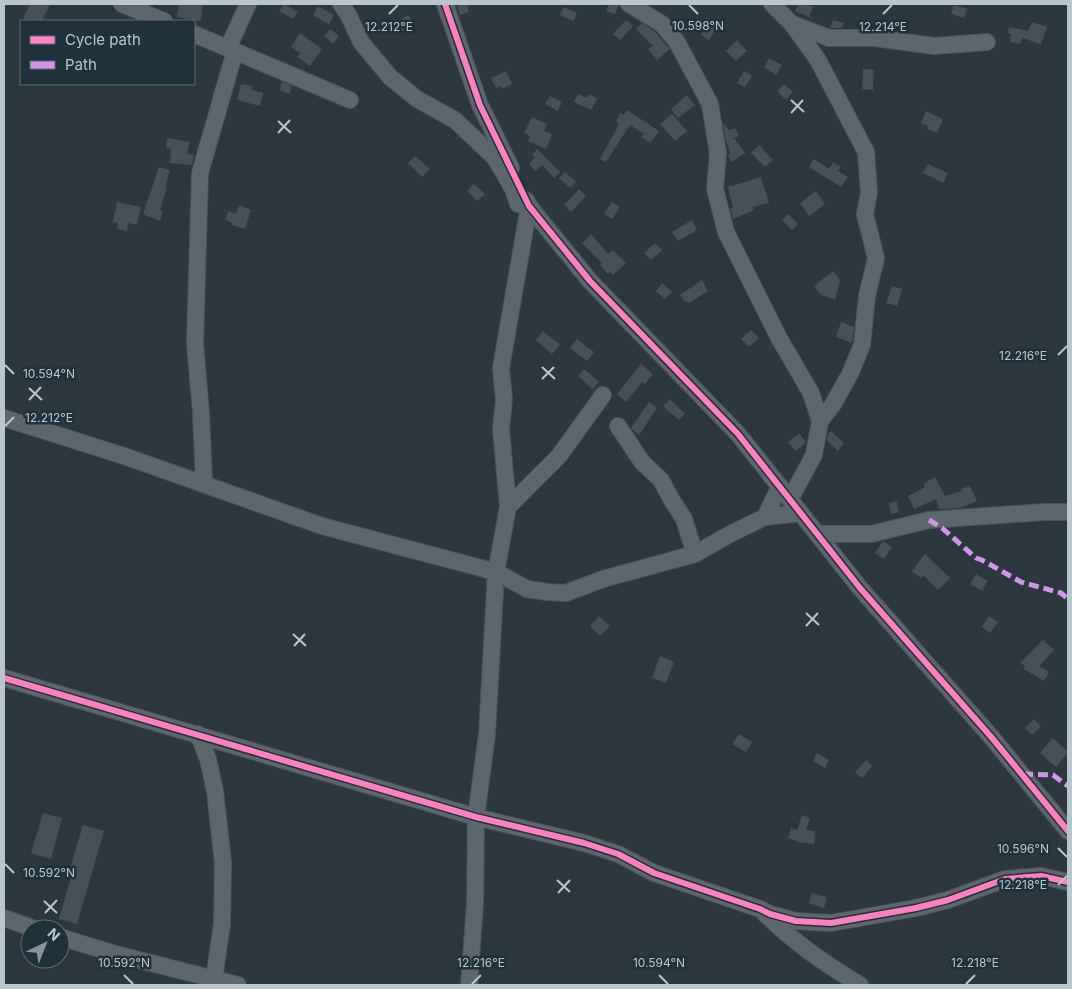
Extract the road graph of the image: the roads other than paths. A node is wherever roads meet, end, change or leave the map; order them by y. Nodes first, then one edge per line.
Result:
1 (122, 4) edge
2 (248, 4) edge
3 (341, 4) edge
4 (445, 4) edge
5 (629, 4) edge
6 (772, 4) edge
7 (162, 20) edge
8 (792, 24) junction
9 (195, 34) edge
10 (987, 42) dead end
11 (232, 49) junction
12 (350, 100) dead end
13 (524, 205) junction
14 (603, 395) dead end
15 (4, 418) edge
16 (820, 421) junction
17 (618, 426) dead end
18 (204, 483) junction
19 (785, 492) junction
20 (508, 507) junction
21 (1068, 512) edge
22 (801, 513) junction
23 (765, 517) junction
24 (817, 534) junction
25 (695, 554) junction
26 (496, 572) junction
27 (4, 678) edge
28 (198, 734) junction
29 (476, 817) junction
30 (1068, 832) edge
31 (1068, 882) edge
32 (760, 909) junction
33 (4, 918) edge
34 (20, 924) edge
35 (70, 940) edge
36 (214, 982) edge
37 (238, 985) edge
38 (469, 985) edge
39 (860, 985) edge

1 - 7 street
2 - 11 street
3 - 13 street
4 - 13 street
5 - 16 street
6 - 8 street
8 - 10 street
8 - 16 street
9 - 11 street
11 - 12 street
11 - 18 street
13 - 19 street
13 - 20 street
14 - 20 street
15 - 18 street
16 - 19 street
17 - 25 street
18 - 26 street
19 - 22 street
19 - 23 street
20 - 26 street
21 - 24 street
22 - 23 street
22 - 24 street
23 - 25 street
24 - 30 street
25 - 26 street
26 - 29 street
27 - 28 street
28 - 29 street
28 - 36 street
29 - 32 street
29 - 38 street
31 - 32 street
32 - 39 street
33 - 34 street
35 - 36 street
36 - 37 street

